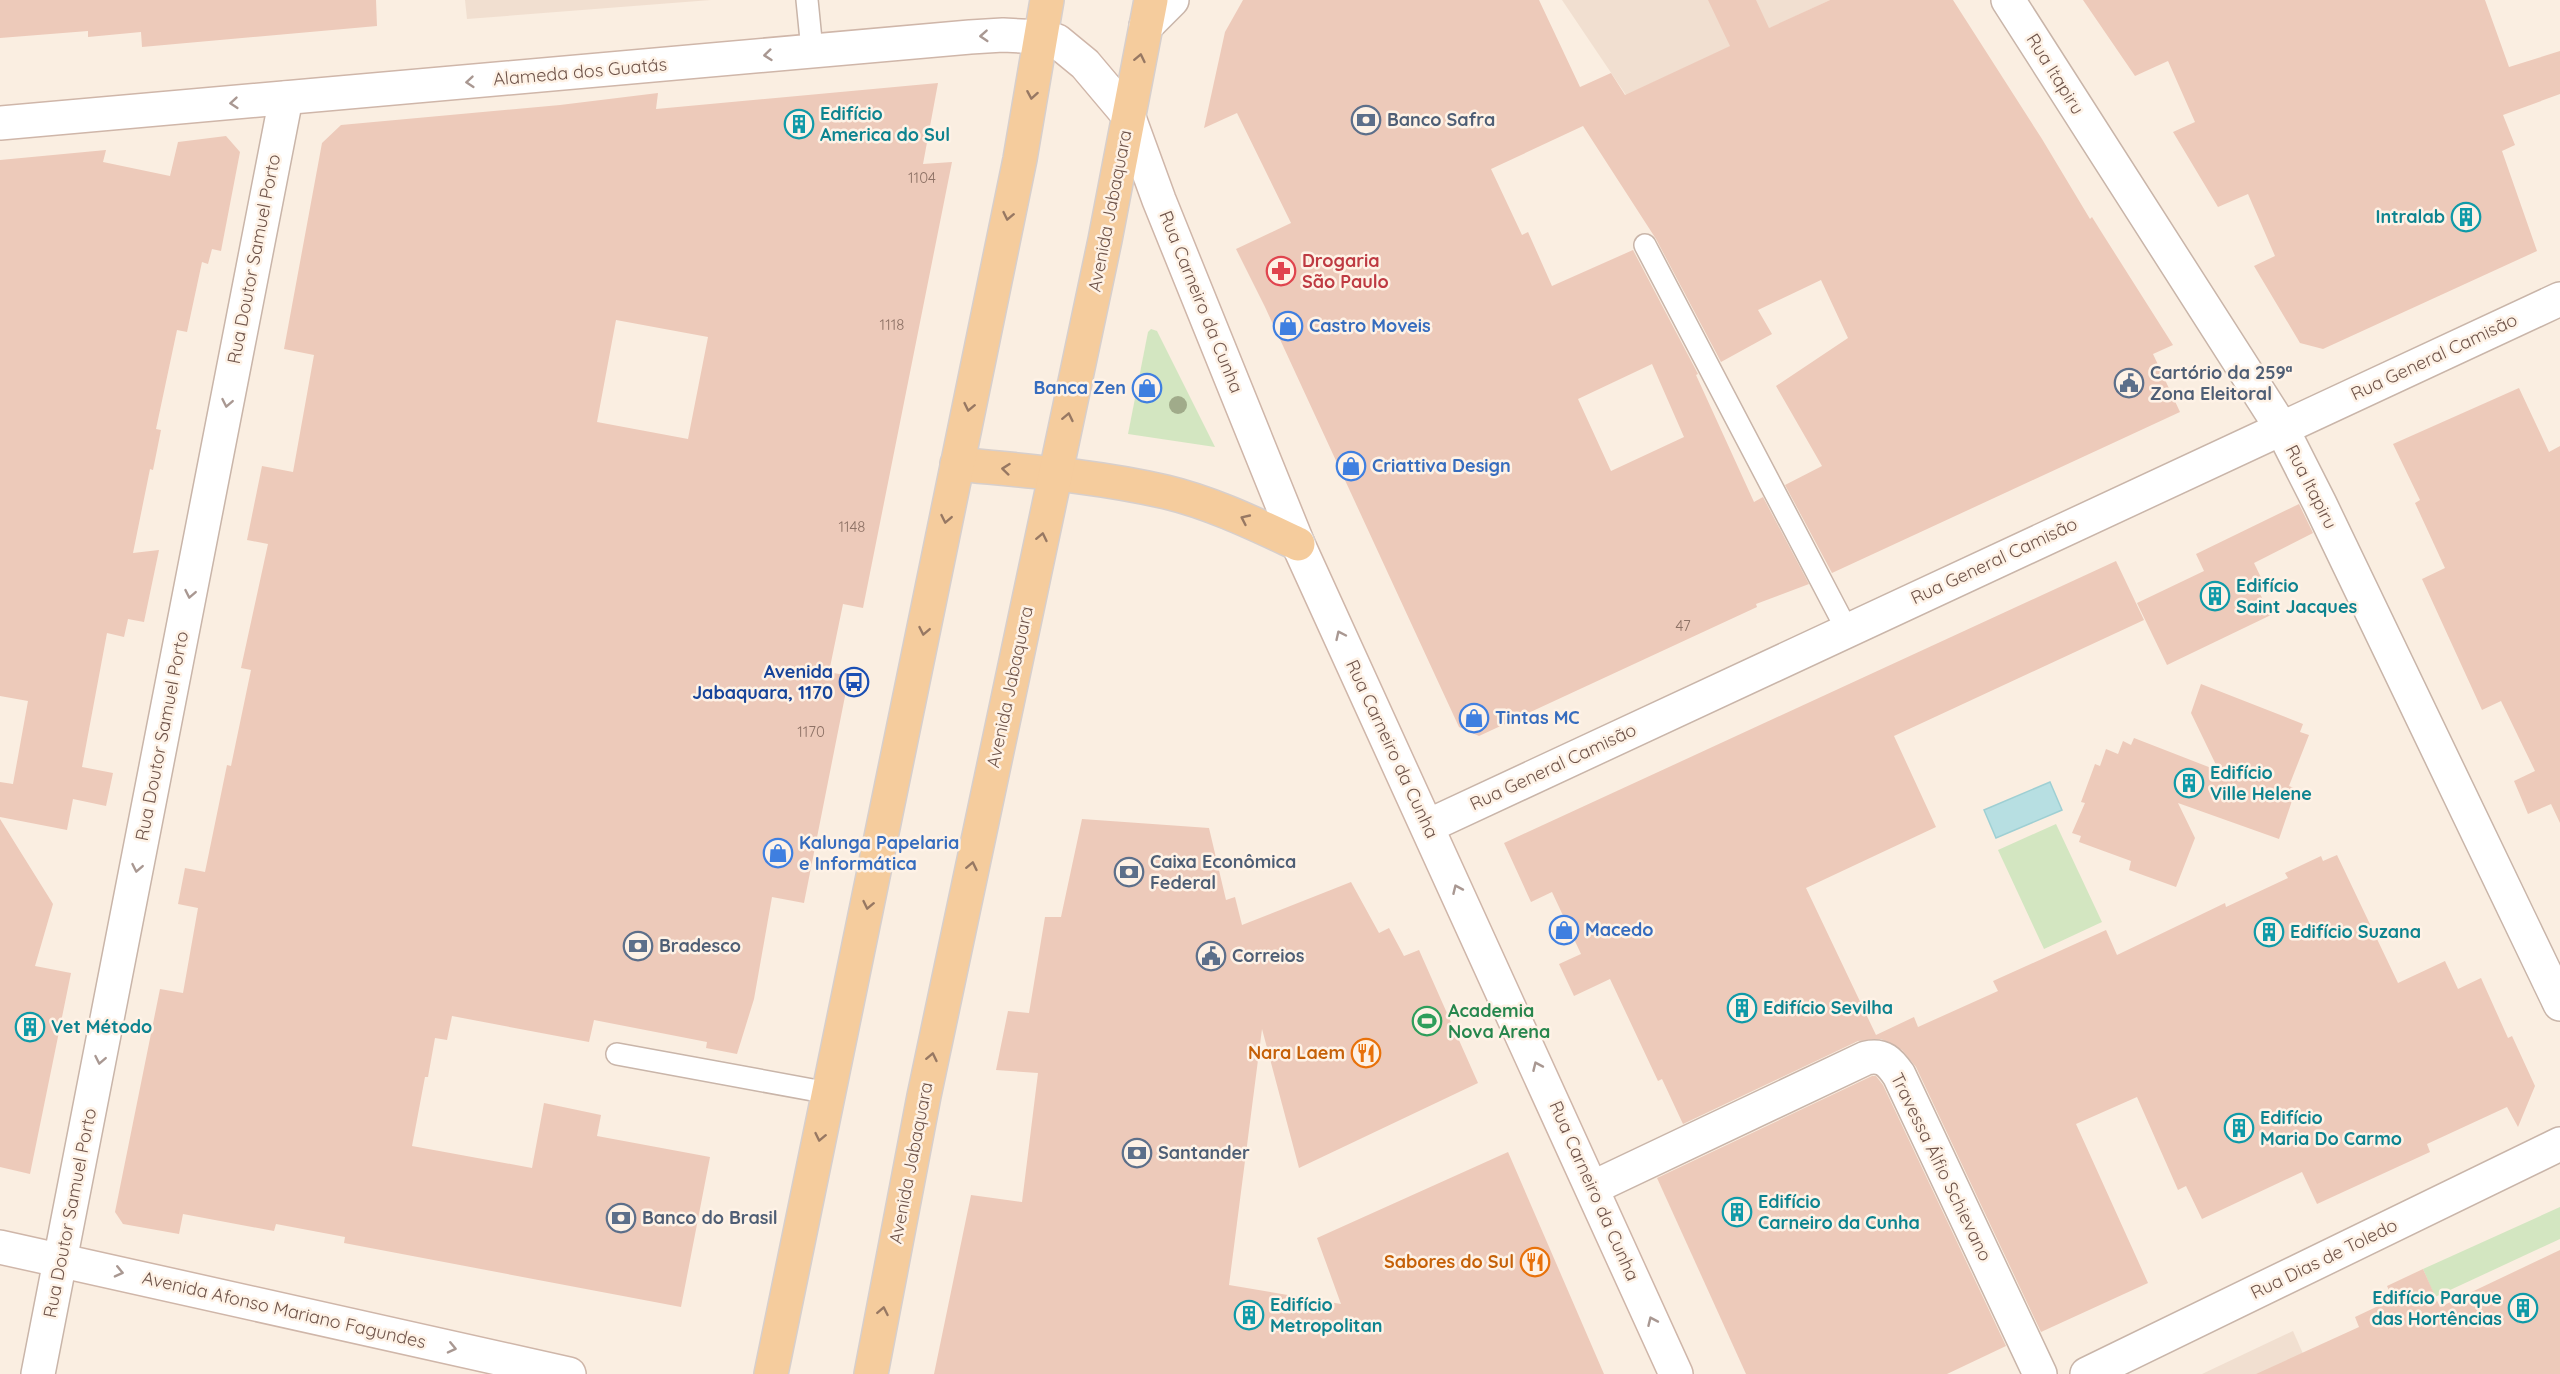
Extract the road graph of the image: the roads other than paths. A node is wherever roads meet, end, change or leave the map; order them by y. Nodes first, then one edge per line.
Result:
1 (807, 0) edge
2 (1047, 0) edge
3 (1172, 0) edge
4 (2008, 0) edge
5 (1149, 13) edge
6 (1042, 37) junction
7 (812, 50) junction
8 (286, 98) junction
9 (1128, 115) junction
10 (0, 123) edge
11 (1645, 245) dead end
12 (2560, 298) edge
13 (2281, 427) junction
14 (957, 464) junction
15 (1056, 474) junction
16 (1298, 544) junction
17 (1847, 630) junction
18 (1428, 826) junction
19 (2560, 1004) edge
20 (617, 1054) dead end
21 (829, 1093) junction
22 (2560, 1144) edge
23 (1592, 1188) junction
24 (0, 1247) edge
25 (62, 1259) junction
26 (38, 1374) edge
27 (568, 1374) edge
28 (771, 1374) edge
29 (871, 1374) edge
30 (1676, 1374) edge
31 (2040, 1374) edge
32 (2087, 1374) edge

1 - 7 lane
2 - 6 main road
3 - 5 street
4 - 13 street, Rua Itapiru
9 -> 5 main road, Avenida Jabaquara
6 -> 7 street, Alameda dos Guatás
6 - 9 street, Alameda dos Guatás
6 -> 14 main road
7 -> 8 street, Alameda dos Guatás
8 -> 10 street, Alameda dos Guatás
8 -> 25 street, Rua Doutor Samuel Porto
15 -> 9 main road, Avenida Jabaquara
9 - 16 street, Rua Carneiro da Cunha
11 - 17 lane
12 - 13 street, Rua General Camisão
13 - 17 street, Rua General Camisão
13 - 19 street, Rua Itapiru
15 -> 14 main road
14 -> 21 main road
16 -> 15 main road
29 -> 15 main road, Avenida Jabaquara
18 -> 16 street, Rua Carneiro da Cunha
17 - 18 street, Rua General Camisão
23 -> 18 street, Rua Carneiro da Cunha
20 - 21 lane
21 -> 28 main road
22 - 32 street, Rua Dias de Toledo
30 -> 23 street, Rua Carneiro da Cunha
23 - 31 street, Travessa Álfio Schievano
24 - 25 street, Avenida Afonso Mariano Fagundes
25 - 26 street, Rua Doutor Samuel Porto
25 -> 27 street, Avenida Afonso Mariano Fagundes

